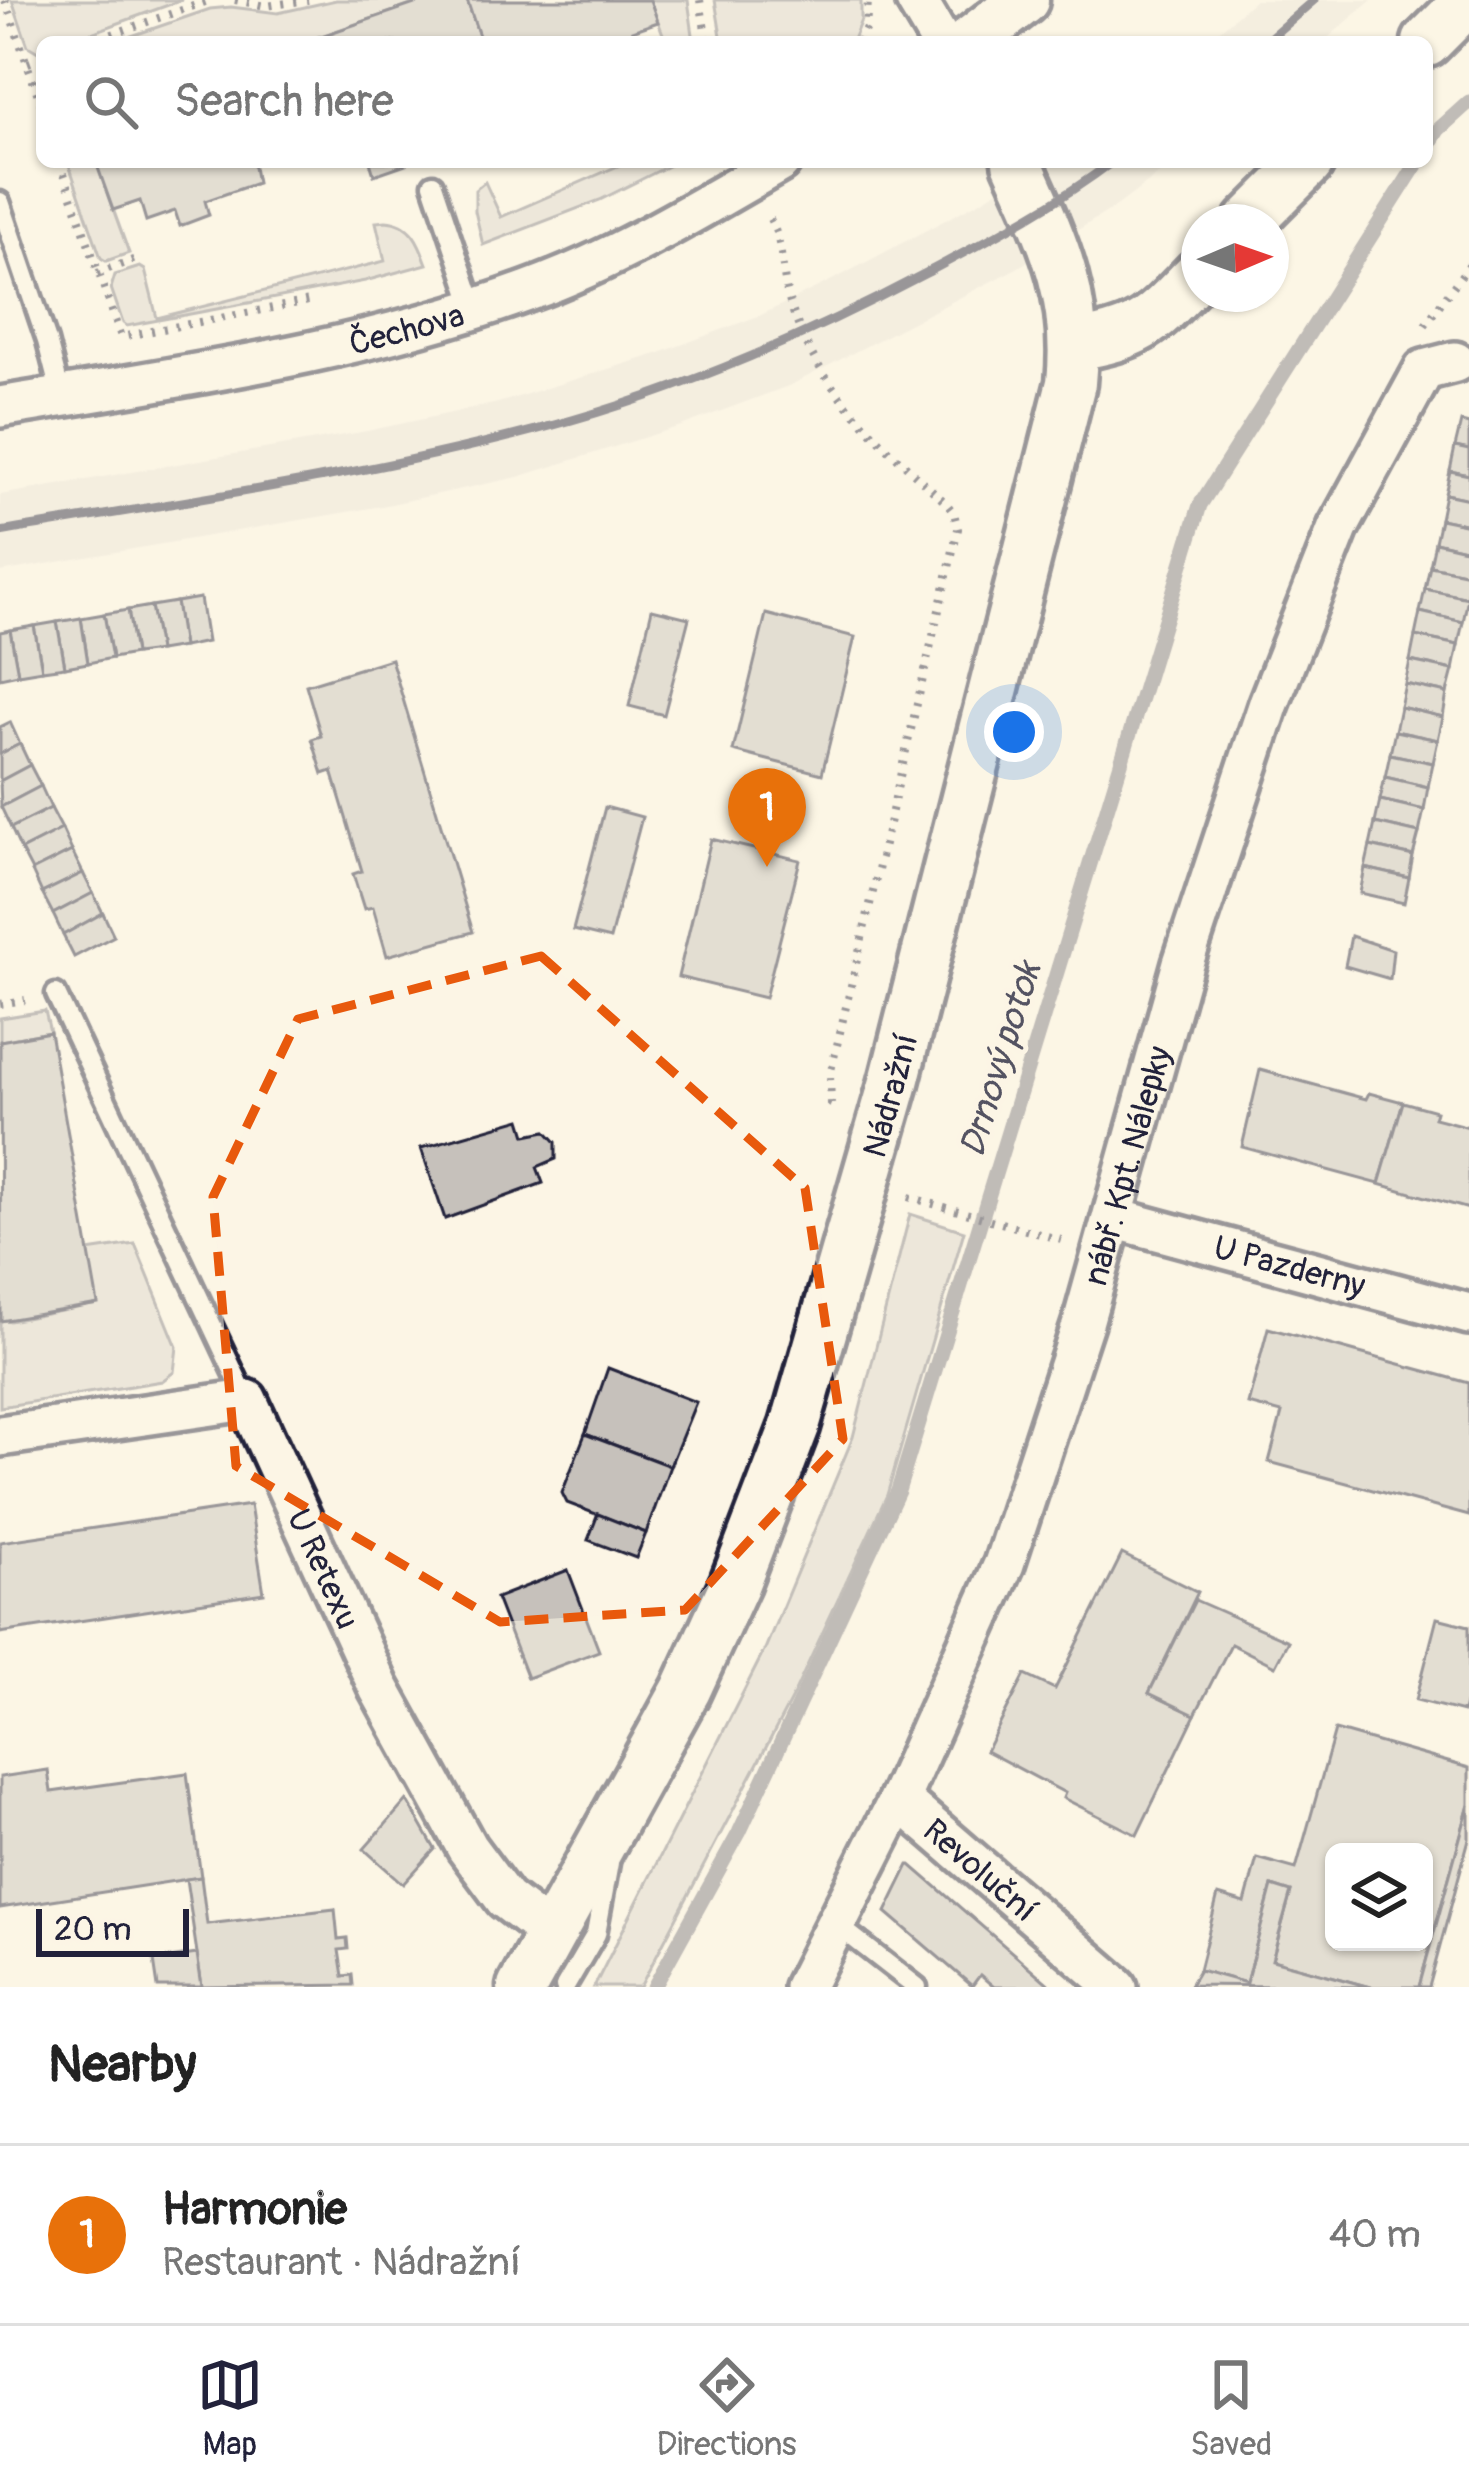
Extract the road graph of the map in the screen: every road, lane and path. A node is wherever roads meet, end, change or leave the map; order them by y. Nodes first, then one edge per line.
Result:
1 (5, 0) edge
2 (211, 0) edge
3 (235, 0) edge
4 (308, 0) edge
5 (700, 0) edge
6 (868, 0) edge
7 (916, 0) edge
8 (1024, 0) edge
9 (1469, 0) edge
10 (106, 36) edge
11 (706, 36) edge
12 (862, 36) edge
13 (937, 36) edge
14 (978, 36) edge
15 (1433, 37) edge
16 (36, 60) edge
17 (28, 63) junction
18 (36, 88) edge
19 (62, 168) edge
20 (1020, 168) edge
21 (1303, 168) edge
22 (764, 171) edge
23 (433, 184) dead end
24 (0, 202) edge
25 (1268, 204) edge
26 (136, 259) dead end
27 (97, 273) junction
28 (1181, 291) edge
29 (324, 298) dead end
30 (474, 307) junction
31 (1075, 346) junction
32 (1455, 362) dead end
33 (61, 396) junction
34 (0, 406) edge
35 (56, 994) dead end
36 (831, 1104) dead end
37 (908, 1197) dead end
38 (1113, 1218) junction
39 (1071, 1243) dead end
40 (1469, 1313) edge
41 (247, 1400) junction
42 (0, 1436) edge
43 (899, 1799) junction
44 (618, 1815) junction
45 (836, 1924) junction
46 (551, 1935) junction
47 (522, 1987) edge
48 (566, 1987) edge
49 (804, 1987) edge
50 (917, 1987) edge
51 (1117, 1987) edge

1 - 17 path
2 - 10 path
3 - 4 path
5 - 11 path
6 - 12 path
7 - 13 street
8 - 14 street
9 - 15 street
16 - 17 path
17 - 18 path
19 - 27 path
20 - 31 street, Nádražní
21 - 25 street
22 - 30 street, Čechova
22 - 36 path
23 - 30 lane
24 - 33 lane
26 - 27 path
27 - 29 path
28 - 31 street
30 - 33 street, Čechova
31 - 44 street, Nádražní
32 - 38 street, nábř. Kpt. Nálepky
33 - 34 street, Čechova
35 - 41 lane
37 - 39 path
38 - 40 street, U Pazderny
38 - 43 street, nábř. Kpt. Nálepky
41 - 42 street
41 - 46 street, U Retexu
43 - 45 street, nábř. Kpt. Nálepky
43 - 51 street, Revoluční
44 - 46 street, Nádražní
44 - 48 lane
45 - 49 street, nábř. Kpt. Nálepky
45 - 50 lane
46 - 47 street, Nádražní

